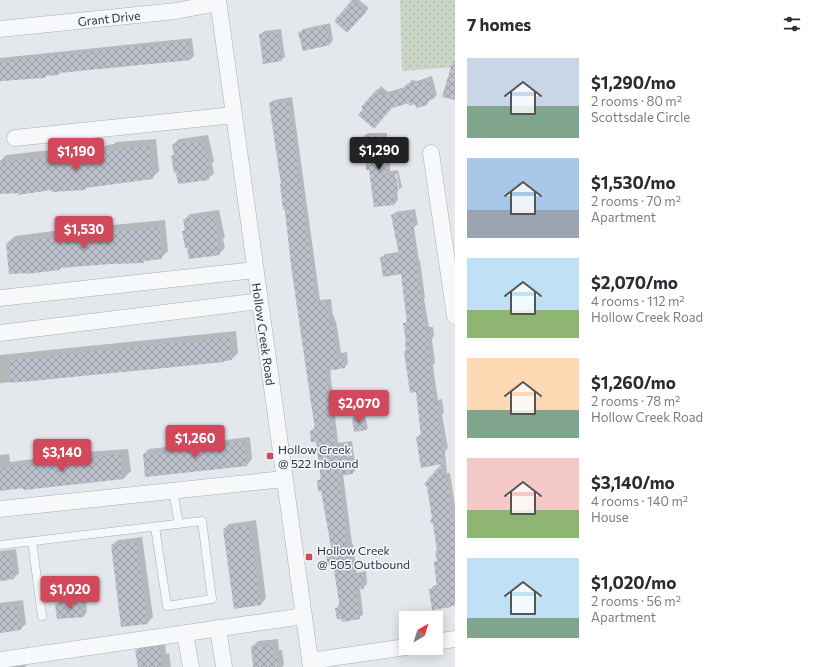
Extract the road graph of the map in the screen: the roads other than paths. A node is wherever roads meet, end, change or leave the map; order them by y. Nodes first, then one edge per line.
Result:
1 (218, 1) edge
2 (0, 29) edge
3 (234, 115) junction
4 (15, 138) dead end
5 (431, 153) dead end
6 (255, 270) junction
7 (0, 298) edge
8 (260, 302) junction
9 (455, 316) edge
10 (0, 333) edge
11 (284, 479) junction
12 (173, 491) junction
13 (0, 509) edge
14 (179, 524) junction
15 (155, 526) junction
16 (32, 541) junction
17 (0, 545) edge
18 (42, 616) dead end
19 (304, 616) junction
20 (218, 628) junction
21 (185, 633) junction
22 (455, 639) edge
23 (443, 641) edge
24 (399, 648) edge
25 (0, 660) edge
26 (310, 664) edge
27 (191, 667) edge
28 (224, 667) edge

1 - 2 street, Grant Drive
1 - 3 street, Hollow Creek Road
3 - 4 street
3 - 6 street, Hollow Creek Road
5 - 9 street
6 - 7 street
6 - 8 street, Hollow Creek Road
8 - 10 street
8 - 11 street, Hollow Creek Road
11 - 12 street
11 - 19 street, Hollow Creek Road
12 - 13 street
12 - 14 lane
14 - 15 lane
14 - 15 lane
15 - 16 lane
16 - 17 lane
16 - 18 lane
19 - 20 street
19 - 26 street, Hollow Creek Road
20 - 21 street
20 - 28 street
21 - 25 street
21 - 27 street
22 - 23 street
24 - 26 street

